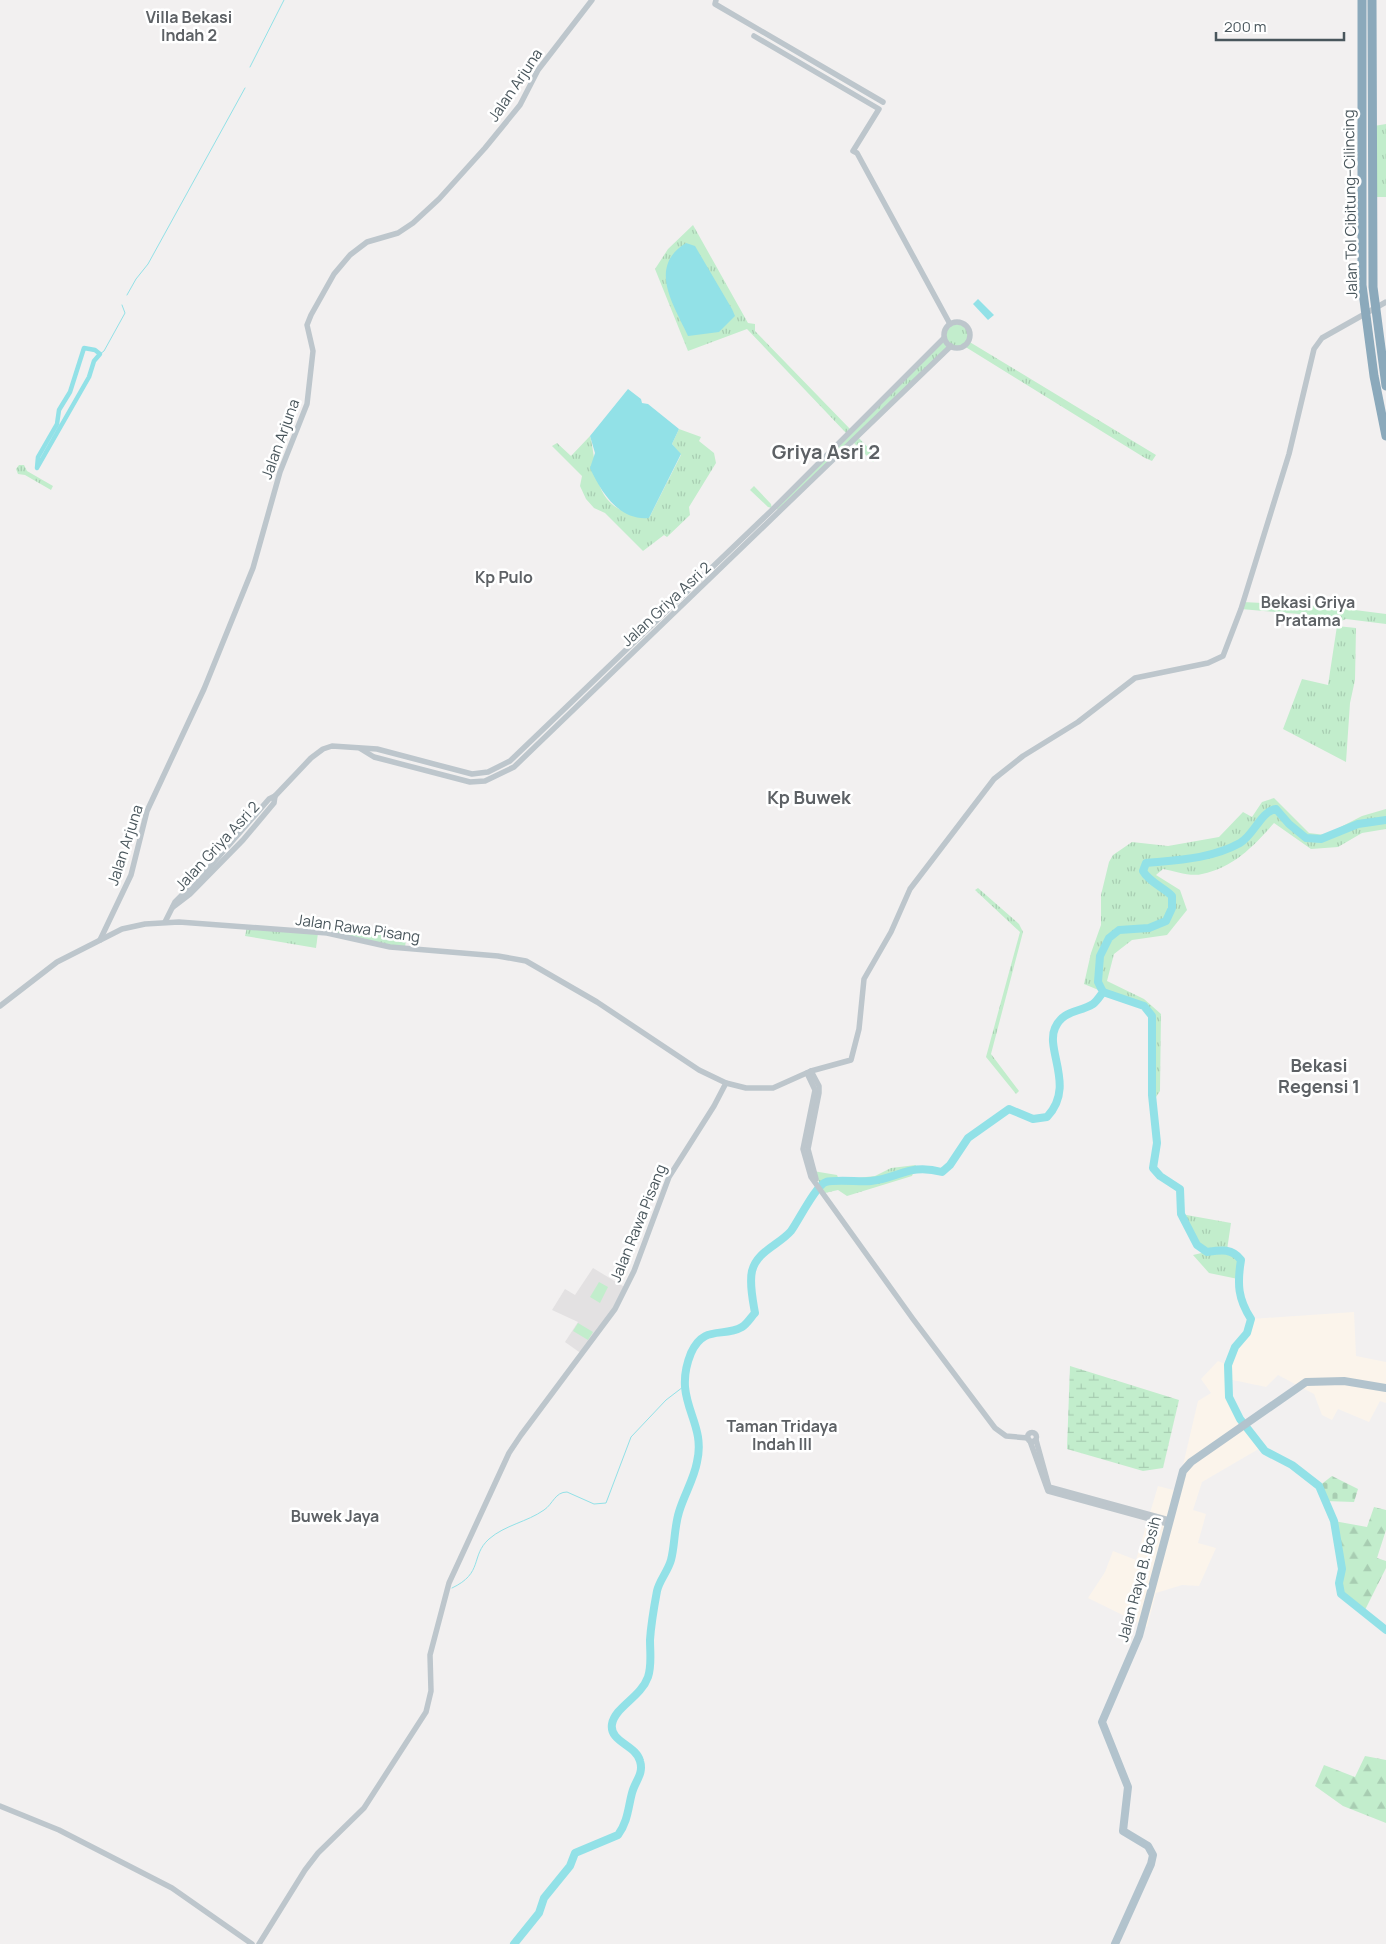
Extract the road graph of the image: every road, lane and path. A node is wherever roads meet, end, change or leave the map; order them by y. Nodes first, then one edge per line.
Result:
1 (592, 0) edge
2 (1362, 0) edge
3 (1372, 0) edge
4 (715, 2) edge
5 (754, 36) dead end
6 (883, 102) dead end
7 (1386, 302) edge
8 (950, 324) junction
9 (944, 338) junction
10 (951, 346) junction
11 (1386, 386) edge
12 (1386, 436) edge
13 (361, 749) junction
14 (165, 922) junction
15 (100, 941) junction
16 (0, 1006) edge
17 (809, 1072) junction
18 (726, 1083) junction
19 (1386, 1388) edge
20 (1168, 1522) junction
21 (0, 1806) edge
22 (252, 1944) edge
23 (259, 1944) edge
24 (1115, 1944) edge

1 - 15 street, Jalan Arjuna
2 - 12 highway, Jalan Tol Cibitung–Cilincing
3 - 11 highway, Jalan Tol Cibitung–Cilincing
4 - 6 street
5 - 8 street
7 - 17 street
8 - 9 street
8 - 10 street
9 - 10 street
9 - 13 street, Jalan Griya Asri 2
10 - 13 street, Jalan Griya Asri 2
13 - 14 street, Jalan Griya Asri 2
14 - 15 street, Jalan Rawa Pisang
14 - 18 street, Jalan Rawa Pisang
15 - 16 street, Jalan Rawa Pisang
17 - 18 street
17 - 20 street
18 - 23 street, Jalan Rawa Pisang
19 - 20 main road, Jalan Raya B. Bosih
20 - 24 main road, Jalan Raya B. Bosih
21 - 22 street

